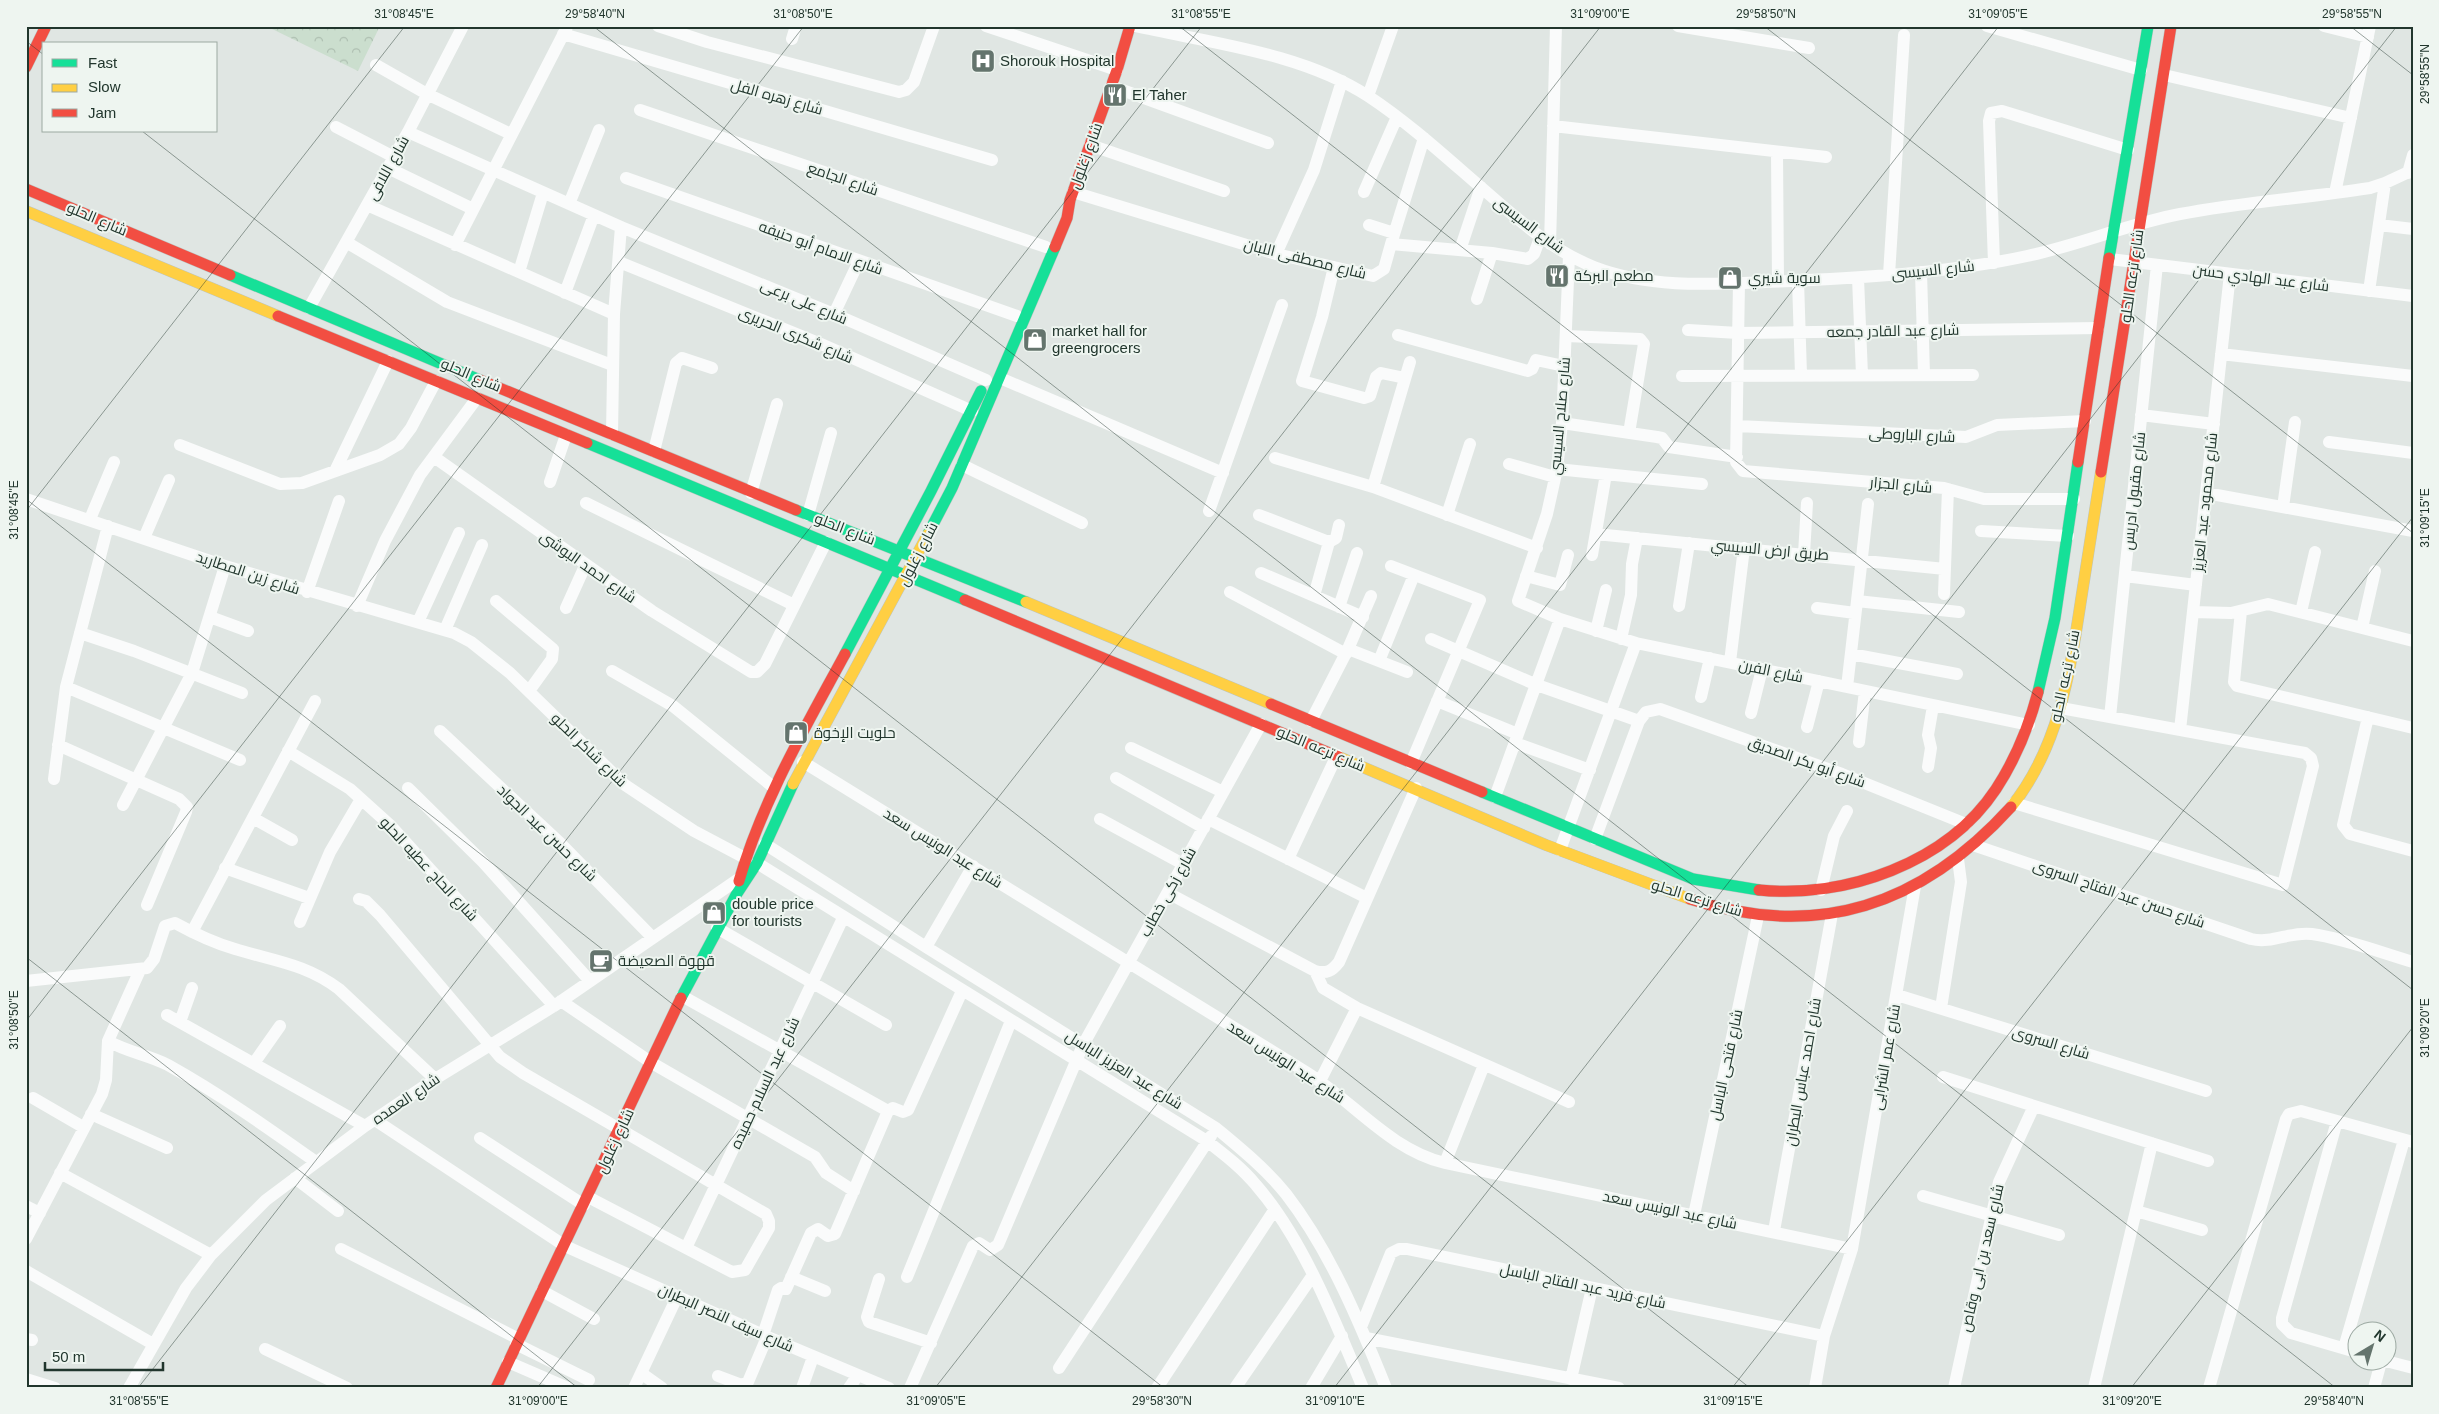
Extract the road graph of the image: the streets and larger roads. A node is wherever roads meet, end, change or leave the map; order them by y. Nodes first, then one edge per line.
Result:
1 (46, 26) edge
2 (463, 26) edge
3 (658, 26) edge
4 (796, 26) edge
5 (934, 26) edge
6 (986, 26) edge
7 (1130, 26) edge
8 (1135, 26) edge
9 (1393, 26) edge
10 (1556, 26) edge
11 (1678, 26) edge
12 (1987, 26) edge
13 (2148, 26) edge
14 (2171, 26) edge
15 (2324, 26) edge
16 (565, 30) edge
17 (1721, 30) edge
18 (2369, 31) edge
19 (1904, 35) dead end
20 (792, 39) dead end
21 (1809, 48) dead end
22 (376, 65) dead end
23 (26, 67) edge
24 (1117, 70) junction
25 (2141, 70) junction
26 (2164, 75) junction
27 (1342, 81) junction
28 (1111, 86) junction
29 (427, 94) junction
30 (1368, 96) junction
31 (640, 110) dead end
32 (1397, 117) junction
33 (2351, 118) junction
34 (1553, 126) junction
35 (336, 128) dead end
36 (599, 130) dead end
37 (408, 132) junction
38 (511, 134) junction
39 (1424, 138) junction
40 (1268, 143) dead end
41 (1090, 145) junction
42 (2128, 150) junction
43 (1778, 152) junction
44 (2413, 156) edge
45 (1826, 157) dead end
46 (992, 160) dead end
47 (391, 163) junction
48 (493, 170) junction
49 (2410, 171) edge
50 (626, 178) dead end
51 (2386, 183) junction
52 (1481, 187) junction
53 (1224, 190) dead end
54 (30, 191) edge
55 (544, 192) junction
56 (1364, 192) dead end
57 (2335, 193) junction
58 (1071, 196) junction
59 (569, 204) junction
60 (368, 205) junction
61 (473, 209) junction
62 (27, 212) edge
63 (594, 215) junction
64 (2139, 224) junction
65 (1369, 225) dead end
66 (2379, 225) junction
67 (621, 227) junction
68 (2413, 229) edge
69 (2115, 231) junction
70 (1392, 239) junction
71 (1545, 241) junction
72 (346, 242) junction
73 (455, 245) junction
74 (1046, 247) junction
75 (1460, 250) junction
76 (1492, 253) junction
77 (1276, 254) junction
78 (1569, 256) junction
79 (2110, 260) junction
80 (859, 261) junction
81 (619, 262) junction
82 (1994, 262) junction
83 (2135, 262) junction
84 (2157, 265) junction
85 (1334, 267) junction
86 (519, 272) junction
87 (1921, 272) junction
88 (2230, 274) junction
89 (1888, 275) junction
90 (1858, 278) junction
91 (1798, 280) junction
92 (1778, 281) junction
93 (1739, 283) junction
94 (2369, 291) junction
95 (565, 292) junction
96 (2413, 296) edge
97 (1477, 299) dead end
98 (1282, 305) dead end
99 (308, 308) junction
100 (614, 314) junction
101 (834, 314) junction
102 (1016, 316) junction
103 (2098, 328) junction
104 (1923, 329) junction
105 (1688, 330) dead end
106 (1800, 332) junction
107 (1861, 332) junction
108 (1738, 333) junction
109 (1398, 335) dead end
110 (1566, 336) junction
111 (2221, 354) junction
112 (388, 361) junction
113 (1410, 362) dead end
114 (612, 365) junction
115 (1564, 366) junction
116 (712, 368) dead end
117 (1738, 375) junction
118 (1801, 375) junction
119 (1862, 375) junction
120 (1924, 375) junction
121 (1973, 375) dead end
122 (1682, 376) dead end
123 (2413, 376) edge
124 (1000, 378) junction
125 (1405, 378) junction
126 (986, 380) junction
127 (436, 381) junction
128 (477, 398) junction
129 (776, 404) dead end
130 (972, 411) junction
131 (2142, 415) junction
132 (2085, 421) junction
133 (2295, 422) dead end
134 (1562, 423) junction
135 (2214, 424) junction
136 (1737, 426) junction
137 (831, 433) dead end
138 (1628, 433) junction
139 (566, 434) junction
140 (612, 434) junction
141 (2329, 442) dead end
142 (1470, 444) dead end
143 (180, 445) dead end
144 (654, 452) junction
145 (2413, 453) edge
146 (434, 457) junction
147 (1737, 457) junction
148 (1275, 458) dead end
149 (114, 462) dead end
150 (1509, 464) dead end
151 (962, 465) junction
152 (335, 471) junction
153 (1223, 473) junction
154 (1556, 473) junction
155 (1606, 474) junction
156 (169, 480) dead end
157 (550, 482) dead end
158 (1702, 484) dead end
159 (1373, 487) junction
160 (1948, 489) junction
161 (751, 493) junction
162 (2206, 493) junction
163 (26, 499) edge
164 (2074, 499) junction
165 (339, 501) dead end
166 (1807, 502) dead end
167 (586, 503) dead end
168 (1868, 504) dead end
169 (784, 505) junction
170 (2283, 507) junction
171 (1209, 511) dead end
172 (808, 515) junction
173 (1259, 515) dead end
174 (1447, 515) junction
175 (90, 519) junction
176 (779, 523) junction
177 (1082, 523) dead end
178 (1339, 525) dead end
179 (108, 526) junction
180 (1981, 531) dead end
181 (2413, 531) edge
182 (459, 533) dead end
183 (1596, 534) junction
184 (2068, 536) junction
185 (144, 538) junction
186 (1637, 538) junction
187 (826, 542) junction
188 (1329, 542) junction
189 (1689, 543) junction
190 (482, 545) dead end
191 (1537, 548) junction
192 (1744, 548) junction
193 (901, 550) junction
194 (2315, 552) dead end
195 (1357, 553) dead end
196 (1804, 554) junction
197 (1568, 555) dead end
198 (1592, 555) dead end
199 (917, 556) junction
200 (1862, 559) junction
201 (225, 566) junction
202 (585, 566) junction
203 (1391, 566) dead end
204 (1945, 569) junction
205 (891, 570) junction
206 (2375, 571) dead end
207 (1261, 573) dead end
208 (1414, 575) junction
209 (907, 576) junction
210 (1526, 576) junction
211 (2125, 576) junction
212 (2061, 582) junction
213 (2196, 586) junction
214 (2083, 587) junction
215 (1606, 590) dead end
216 (307, 592) junction
217 (1230, 592) dead end
218 (1944, 594) dead end
219 (1314, 596) junction
220 (1371, 596) dead end
221 (496, 601) dead end
222 (1518, 601) joint
223 (794, 604) junction
224 (357, 606) junction
225 (1678, 606) dead end
226 (1340, 607) junction
227 (1856, 607) junction
228 (566, 608) dead end
229 (1817, 608) dead end
230 (2241, 611) junction
231 (1959, 612) dead end
232 (2193, 612) junction
233 (2300, 612) junction
234 (210, 617) junction
235 (1363, 617) junction
236 (1560, 620) junction
237 (418, 622) junction
238 (2362, 628) junction
239 (445, 630) junction
240 (248, 631) dead end
241 (1596, 631) junction
242 (80, 633) junction
243 (1430, 639) dead end
244 (1621, 639) junction
245 (2413, 641) edge
246 (470, 642) joint
247 (1636, 643) junction
248 (1347, 652) junction
249 (1459, 652) junction
250 (1851, 654) junction
251 (1710, 658) junction
252 (1379, 661) junction
253 (1730, 662) junction
254 (1762, 669) junction
255 (612, 671) dead end
256 (1407, 672) dead end
257 (192, 674) junction
258 (1957, 674) dead end
259 (1820, 681) junction
260 (1537, 685) junction
261 (66, 687) junction
262 (1847, 687) junction
263 (529, 691) junction
264 (1865, 691) junction
265 (242, 694) dead end
266 (1702, 697) dead end
267 (315, 701) dead end
268 (1437, 701) junction
269 (1933, 706) junction
270 (2061, 708) junction
271 (1611, 711) junction
272 (1751, 713) dead end
273 (1643, 716) junction
274 (2110, 717) junction
275 (2368, 717) junction
276 (1311, 721) junction
277 (1261, 724) junction
278 (2029, 725) junction
279 (164, 726) junction
280 (1807, 727) dead end
281 (2413, 728) edge
282 (2180, 730) junction
283 (440, 731) dead end
284 (1516, 738) junction
285 (1858, 742) dead end
286 (58, 744) junction
287 (1131, 748) dead end
288 (288, 751) junction
289 (1337, 755) junction
290 (240, 760) dead end
291 (803, 762) junction
292 (1412, 763) junction
293 (1928, 768) dead end
294 (1590, 770) junction
295 (1116, 778) dead end
296 (54, 779) dead end
297 (136, 779) junction
298 (772, 786) junction
299 (408, 788) dead end
300 (1416, 788) junction
301 (1223, 792) junction
302 (1495, 797) junction
303 (361, 799) junction
304 (2014, 803) junction
305 (123, 805) dead end
306 (1847, 811) dead end
307 (253, 818) junction
308 (1100, 819) dead end
309 (1206, 824) junction
310 (1966, 824) junction
311 (1568, 828) junction
312 (1595, 838) junction
313 (292, 840) dead end
314 (765, 844) junction
315 (1973, 845) junction
316 (1560, 850) junction
317 (2413, 851) edge
318 (745, 858) junction
319 (1288, 859) junction
320 (1958, 859) junction
321 (757, 864) junction
322 (1183, 864) junction
323 (973, 866) junction
324 (225, 868) junction
325 (743, 878) junction
326 (1915, 886) junction
327 (1821, 890) junction
328 (1168, 893) junction
329 (309, 898) junction
330 (1367, 898) junction
331 (359, 899) dead end
332 (146, 905) dead end
333 (1832, 914) junction
334 (1758, 916) junction
335 (843, 918) junction
336 (300, 922) dead end
337 (717, 928) junction
338 (192, 932) junction
339 (652, 937) junction
340 (926, 947) junction
341 (1129, 962) junction
342 (2413, 962) edge
343 (140, 970) junction
344 (1315, 971) junction
345 (26, 980) edge
346 (590, 981) junction
347 (812, 984) junction
348 (192, 988) dead end
349 (962, 991) junction
350 (1897, 994) junction
351 (682, 996) junction
352 (558, 1004) junction
353 (1357, 1008) junction
354 (1941, 1008) junction
355 (167, 1015) dead end
356 (1011, 1021) junction
357 (180, 1022) junction
358 (886, 1025) dead end
359 (280, 1026) dead end
360 (108, 1041) junction
361 (1084, 1045) junction
362 (489, 1046) junction
363 (780, 1051) junction
364 (1077, 1061) junction
365 (254, 1063) junction
366 (652, 1063) junction
367 (1484, 1065) junction
368 (1943, 1077) dead end
369 (435, 1079) junction
370 (1320, 1081) junction
371 (2206, 1091) dead end
372 (33, 1098) dead end
373 (1569, 1102) dead end
374 (2034, 1106) junction
375 (888, 1111) junction
376 (91, 1114) junction
377 (748, 1118) junction
378 (2337, 1121) junction
379 (370, 1123) junction
380 (84, 1127) junction
381 (1216, 1128) junction
382 (620, 1130) junction
383 (480, 1138) dead end
384 (2409, 1141) edge
385 (1207, 1142) junction
386 (2152, 1143) junction
387 (167, 1148) dead end
388 (2208, 1160) dead end
389 (316, 1162) junction
390 (1445, 1163) junction
391 (60, 1173) junction
392 (295, 1178) junction
393 (716, 1185) junction
394 (854, 1191) junction
395 (1923, 1196) dead end
396 (586, 1201) junction
397 (26, 1206) edge
398 (1275, 1209) junction
399 (338, 1211) dead end
400 (2136, 1211) junction
401 (40, 1213) junction
402 (1694, 1215) junction
403 (1991, 1215) junction
404 (2202, 1230) dead end
405 (1774, 1231) junction
406 (2059, 1235) dead end
407 (26, 1239) edge
408 (565, 1246) junction
409 (686, 1248) junction
410 (342, 1249) dead end
411 (1852, 1249) junction
412 (211, 1255) junction
413 (26, 1271) edge
414 (1313, 1275) junction
415 (791, 1276) junction
416 (907, 1277) dead end
417 (879, 1279) dead end
418 (1592, 1288) junction
419 (542, 1291) junction
420 (825, 1292) dead end
421 (677, 1297) junction
422 (594, 1319) dead end
423 (2358, 1322) edge
424 (1363, 1333) junction
425 (765, 1336) junction
426 (1342, 1336) junction
427 (1824, 1336) junction
428 (517, 1341) junction
429 (153, 1344) junction
430 (931, 1344) junction
431 (264, 1349) dead end
432 (2346, 1349) edge
433 (813, 1357) junction
434 (508, 1362) junction
435 (2396, 1364) edge
436 (1059, 1368) dead end
437 (2413, 1368) edge
438 (2378, 1372) edge
439 (641, 1373) junction
440 (858, 1375) junction
441 (718, 1376) dead end
442 (26, 1379) edge
443 (589, 1380) dead end
444 (1576, 1382) edge
445 (1361, 1387) edge
446 (55, 1388) edge
447 (129, 1388) edge
448 (347, 1388) edge
449 (496, 1388) edge
450 (568, 1388) edge
451 (634, 1388) edge
452 (662, 1388) edge
453 (802, 1388) edge
454 (849, 1388) edge
455 (889, 1388) edge
456 (910, 1388) edge
457 (1157, 1388) edge
458 (1235, 1388) edge
459 (1311, 1388) edge
460 (1386, 1388) edge
461 (1619, 1388) edge
462 (1815, 1388) edge
463 (1954, 1388) edge
464 (2094, 1388) edge
465 (2209, 1388) edge
466 (2374, 1388) edge

1 - 23 street
2 - 29 street, شارع اللافى
3 - 5 street
4 - 20 street
6 - 24 street
7 - 24 street, شارع زغلول
8 - 27 street, شارع السيسى
9 - 30 street
10 - 34 street
11 - 17 street
12 - 25 street
13 - 25 street, شارع ترعه الحلو
14 - 26 street, شارع ترعه الحلو
15 - 18 street
16 - 38 street
16 - 46 street, شارع زهره الفل
17 - 21 street
18 - 33 street
19 - 89 street
22 - 29 street
24 - 28 street, شارع زغلول
25 - 42 street, شارع ترعه الحلو
26 - 33 street
26 - 64 street, شارع ترعه الحلو
27 - 30 street, شارع السيسى
27 - 77 street
28 - 40 street
28 - 41 street, شارع زغلول
29 - 37 street, شارع اللافى
29 - 38 street
30 - 32 street, شارع السيسى
31 - 74 street, شارع الجامع
32 - 39 street, شارع السيسى
32 - 56 street
33 - 57 street
34 - 43 street
34 - 71 street
35 - 47 street
36 - 59 street
37 - 47 street, شارع اللافى
37 - 48 street, شارع على برعى
38 - 48 street
39 - 52 street, شارع السيسى
39 - 70 street
41 - 53 street
41 - 58 street, شارع زغلول
42 - 69 street, شارع ترعه الحلو
42 - 82 street
43 - 45 street
43 - 92 street
44 - 49 street
47 - 60 street, شارع اللافى
47 - 61 street
48 - 55 street, شارع على برعى
48 - 61 street
49 - 51 street, شارع السيسى
50 - 80 street, شارع الامام أبو حنيفه
51 - 57 street, شارع السيسى
51 - 66 street
52 - 71 street, شارع السيسى
52 - 75 street
54 - 62 street
54 - 99 street, شارع الحلو
55 - 59 street, شارع على برعى
55 - 86 street
57 - 64 street, شارع السيسى
58 - 74 street, شارع زغلول
58 - 77 street, شارع مصطفى اللبان
58 - 124 street, شارع زغلول
59 - 63 street, شارع على برعى
60 - 72 street, شارع اللافى
60 - 73 street
61 - 73 street
62 - 112 street, شارع الحلو
63 - 67 street, شارع على برعى
63 - 95 street
64 - 69 street, شارع السيسى
64 - 83 street, شارع ترعه الحلو
65 - 70 street
66 - 68 street
66 - 94 street
67 - 81 street
67 - 101 street, شارع على برعى
69 - 79 street, شارع ترعه الحلو
69 - 82 street, شارع السيسى
70 - 75 street
70 - 85 street, شارع مصطفى اللبان
71 - 76 street
71 - 78 street, شارع السيسى
72 - 99 street, شارع اللافى
72 - 114 street
73 - 86 street
74 - 102 street, شارع زغلول
75 - 76 street
76 - 97 street
77 - 85 street, شارع مصطفى اللبان
78 - 93 street, شارع السيسى
78 - 110 street, شارع صلاح السيسي
79 - 83 street, شارع عبد الهادي حسن
79 - 103 street, شارع ترعه الحلو
80 - 101 street
80 - 102 street, شارع الامام أبو حنيفه
81 - 100 street
81 - 130 street, شارع شكرى الحريرى
82 - 87 street, شارع السيسى
83 - 84 street, شارع عبد الهادي حسن
83 - 214 street, شارع ترعه الحلو
84 - 88 street, شارع عبد الهادي حسن
84 - 131 street, شارع مقبول ادريس
85 - 125 street
86 - 95 street
87 - 89 street, شارع السيسى
87 - 104 street
88 - 94 street, شارع عبد الهادي حسن
88 - 111 street, شارع محمود عبد العزيز
89 - 90 street, شارع السيسى
90 - 91 street, شارع السيسى
90 - 107 street
91 - 92 street, شارع السيسى
91 - 106 street
92 - 93 street, شارع السيسى
93 - 108 street
94 - 96 street, شارع عبد الهادي حسن
95 - 100 street
98 - 153 street
99 - 140 street, شارع الحلو
100 - 114 street
101 - 126 street, شارع على برعى
102 - 126 street, شارع زغلول
103 - 104 street, شارع عبد القادر جمعه
103 - 132 street, شارع ترعه الحلو
104 - 107 street, شارع عبد القادر جمعه
104 - 120 street
105 - 108 street, شارع عبد القادر جمعه
106 - 107 street, شارع عبد القادر جمعه
106 - 108 street, شارع عبد القادر جمعه
106 - 118 street
107 - 119 street
108 - 117 street
109 - 115 street
110 - 115 street, شارع صلاح السيسي
110 - 138 street
111 - 123 street
111 - 135 street, شارع محمود عبد العزيز
112 - 127 street, شارع الحلو
112 - 152 street
113 - 125 street
114 - 140 street
115 - 134 street, شارع صلاح السيسي
116 - 144 street
117 - 118 street
117 - 122 street
117 - 136 street
118 - 119 street
119 - 120 street
120 - 121 street
124 - 151 street, شارع زغلول
124 - 153 street
125 - 159 street
126 - 130 street, شارع زغلول
127 - 128 street, شارع الحلو
127 - 152 street
128 - 139 street, شارع الحلو
128 - 146 street
129 - 161 street
130 - 193 street, شارع زغلول
131 - 135 street
131 - 211 street, شارع مقبول ادريس
132 - 136 street, شارع الباروطى
132 - 164 street, شارع ترعه الحلو
133 - 170 street
134 - 138 street
134 - 154 street, شارع صلاح السيسي
135 - 162 street, شارع محمود عبد العزيز
136 - 147 street
137 - 172 street
138 - 147 street
139 - 157 street
139 - 176 street, شارع الحلو
140 - 144 street, شارع الحلو
141 - 145 street
142 - 174 street
143 - 152 street
144 - 161 street, شارع الحلو
146 - 202 street, شارع احمد البوشى
146 - 224 street
147 - 160 street, شارع الجزار
148 - 159 street
149 - 175 street
150 - 154 street
151 - 177 street
151 - 199 street, شارع زغلول
153 - 171 street
154 - 155 street
154 - 191 street, شارع صلاح السيسي
155 - 158 street
155 - 183 street
156 - 185 street
159 - 174 street
160 - 164 street, شارع الجزار
160 - 204 street
161 - 169 street, شارع الحلو
162 - 170 street
162 - 213 street, شارع محمود عبد العزيز
163 - 175 street, شارع زين المطاريد
164 - 184 street, شارع ترعه الحلو
165 - 216 street
166 - 196 street
167 - 223 street
168 - 200 street
169 - 172 street, شارع الحلو
169 - 176 street
170 - 181 street
172 - 193 street, شارع الحلو
173 - 188 street
174 - 191 street
175 - 179 street, شارع زين المطاريد
176 - 187 street, شارع الحلو
178 - 188 street
179 - 185 street, شارع زين المطاريد
179 - 242 street
180 - 184 street
182 - 237 street
183 - 186 street, طريق ارض السيسي
183 - 198 street
184 - 212 street, شارع ترعه الحلو
185 - 201 street, شارع زين المطاريد
186 - 189 street, طريق ارض السيسي
186 - 244 street
187 - 205 street, شارع الحلو
187 - 223 street
188 - 219 street
189 - 192 street, طريق ارض السيسي
189 - 225 street
190 - 239 street
191 - 210 street, شارع صلاح السيسي
192 - 196 street, طريق ارض السيسي
192 - 253 street
193 - 199 street, شارع الحلو
193 - 205 street, شارع زغلول
194 - 233 street
195 - 226 street
196 - 200 street, طريق ارض السيسي
197 - 210 street
199 - 209 street, شارع زغلول
199 - 276 street, شارع ترعه الحلو
200 - 204 street, طريق ارض السيسي
200 - 227 street
201 - 216 street, شارع زين المطاريد
201 - 234 street
202 - 223 street, شارع احمد البوشى
202 - 228 street
203 - 208 street
204 - 218 street
205 - 209 street, شارع الحلو
205 - 298 street, شارع زغلول
206 - 238 street
207 - 219 street
208 - 249 street
208 - 252 street
209 - 277 street, شارع ترعه الحلو
209 - 291 street, شارع زغلول
210 - 222 street, شارع صلاح السيسي
211 - 213 street
211 - 274 street, شارع مقبول ادريس
212 - 214 street
212 - 278 street, شارع ترعه الحلو
213 - 232 street, شارع محمود عبد العزيز
214 - 270 street, شارع ترعه الحلو
215 - 241 street
216 - 224 street, شارع زين المطاريد
217 - 248 street
219 - 226 street
220 - 235 street
221 - 263 street
222 - 236 street, شارع الفرن
224 - 237 street, شارع زين المطاريد
226 - 235 street
227 - 229 street
227 - 231 street
227 - 250 street
230 - 232 street
230 - 233 street
230 - 275 street
232 - 282 street, شارع محمود عبد العزيز
233 - 238 street
234 - 240 street
234 - 257 street
235 - 248 street
236 - 241 street, شارع الفرن
236 - 260 street
237 - 239 street, شارع زين المطاريد
238 - 245 street
239 - 246 street, شارع زين المطاريد
241 - 244 street, شارع الفرن
242 - 257 street
242 - 261 street
243 - 249 street
244 - 247 street, شارع الفرن
246 - 263 street, شارع شاكر الحلو
247 - 251 street, شارع الفرن
247 - 271 street
248 - 252 street
248 - 276 street
249 - 260 street
249 - 268 street
250 - 258 street
250 - 262 street
251 - 253 street, شارع الفرن
251 - 266 street
252 - 256 street
253 - 254 street, شارع الفرن
254 - 259 street, شارع الفرن
254 - 272 street
255 - 298 street
257 - 265 street
257 - 279 street
259 - 262 street, شارع الفرن
259 - 280 street
260 - 271 street
260 - 284 street
261 - 279 street
261 - 286 street
262 - 264 street, شارع الفرن
263 - 318 street, شارع شاكر الحلو
264 - 269 street, شارع الفرن
264 - 285 street
267 - 288 street
268 - 284 street
268 - 292 street
269 - 278 street, شارع الفرن
269 - 293 street
270 - 274 street
270 - 304 street, شارع ترعه الحلو
271 - 273 street
271 - 294 street
273 - 310 street, شارع أبو بكر الصديق
273 - 312 street
274 - 282 street
275 - 281 street
275 - 317 street
276 - 292 street, شارع ترعه الحلو
277 - 289 street, شارع ترعه الحلو
277 - 301 street, شارع زكى خطاب
278 - 310 street, شارع ترعه الحلو
279 - 290 street
279 - 297 street
282 - 304 street
283 - 339 street, شارع حسن عبد الجواد
284 - 294 street
284 - 302 street
286 - 296 street
286 - 297 street
287 - 301 street
288 - 303 street, شارع الحاج عطيه الحلو
288 - 307 street
289 - 300 street, شارع ترعه الحلو
289 - 319 street
291 - 314 street, شارع زغلول
291 - 323 street, شارع عبد الونيس سعد
292 - 302 street, شارع ترعه الحلو
294 - 311 street
295 - 309 street
297 - 305 street
297 - 332 street
298 - 318 street, شارع زغلول
299 - 346 street
300 - 316 street, شارع ترعه الحلو
300 - 330 street
301 - 309 street, شارع زكى خطاب
302 - 311 street, شارع ترعه الحلو
303 - 329 street
303 - 352 street, شارع الحاج عطيه الحلو
304 - 315 street, شارع ترعه الحلو
306 - 327 street
307 - 313 street
307 - 324 street
308 - 322 street
309 - 319 street
309 - 322 street, شارع زكى خطاب
310 - 327 street, شارع ترعه الحلو
311 - 312 street, شارع ترعه الحلو
311 - 316 street
312 - 327 street, شارع ترعه الحلو
314 - 321 street, شارع زغلول
314 - 340 street, شارع عبد العزيز الباسل
315 - 320 street, شارع ترعه الحلو
315 - 342 street, شارع حسن عبد الفتاح السروى
316 - 334 street, شارع ترعه الحلو
318 - 325 street, شارع زغلول
319 - 330 street
320 - 326 street, شارع ترعه الحلو
320 - 354 street
321 - 325 street, شارع زغلول
321 - 335 street, شارع عبد العزيز الباسل
322 - 328 street, شارع زكى خطاب
323 - 340 street
323 - 341 street, شارع عبد الونيس سعد
324 - 329 street
324 - 338 street
325 - 337 street, شارع زغلول
325 - 339 street, شارع العمده
326 - 333 street, شارع ترعه الحلو
326 - 350 street, شارع عمر الشرابى
328 - 341 street, شارع زكى خطاب
328 - 344 street
329 - 336 street
330 - 344 street
331 - 362 street
333 - 334 street, شارع ترعه الحلو
333 - 405 street, شارع احمد عباس البطران
334 - 402 street, شارع فتحى الباسل
335 - 347 street, شارع عبد السلام حميده
335 - 349 street, شارع عبد العزيز الباسل
337 - 347 street
337 - 351 street, شارع زغلول
338 - 343 street
338 - 369 street
339 - 346 street, شارع العمده
340 - 361 street, شارع عبد العزيز الباسل
341 - 361 street, شارع زكى خطاب
341 - 370 street, شارع عبد الونيس سعد
343 - 345 street
343 - 360 street
344 - 353 street
346 - 352 street, شارع العمده
347 - 358 street
347 - 363 street, شارع عبد السلام حميده
348 - 357 street
349 - 356 street, شارع عبد العزيز الباسل
349 - 375 street
350 - 354 street, شارع السروى
350 - 411 street, شارع عمر الشرابى
351 - 363 street
351 - 366 street, شارع زغلول
352 - 362 street, شارع العمده
352 - 366 street, شارع الحاج عطيه الحلو
353 - 367 street
353 - 370 street
354 - 371 street, شارع السروى
355 - 357 street, شارع سيف النصر البطران
356 - 364 street, شارع عبد العزيز الباسل
356 - 416 street
357 - 365 street, شارع سيف النصر البطران
359 - 365 street
360 - 376 street
360 - 389 street
361 - 364 street, شارع زكى خطاب
361 - 381 street, شارع عبد العزيز الباسل
362 - 369 street, شارع العمده
362 - 382 street
363 - 375 street
363 - 377 street, شارع عبد السلام حميده
364 - 385 street, شارع عبد العزيز الباسل
364 - 430 street, شارع زكى خطاب
365 - 379 street, شارع سيف النصر البطران
366 - 377 street, شارع الحاج عطيه الحلو
366 - 382 street, شارع زغلول
367 - 373 street
367 - 390 street
368 - 374 street
369 - 379 street, شارع العمده
370 - 390 street, شارع عبد الونيس سعد
372 - 380 street
374 - 386 street
374 - 403 street, شارع سعد بن ابى وقاص
375 - 394 street
376 - 380 street
376 - 387 street
377 - 393 street, شارع عبد السلام حميده
377 - 394 street, شارع الحاج عطيه الحلو
378 - 384 street
378 - 432 street
378 - 465 street
379 - 389 street, شارع العمده
379 - 408 street, شارع سيف النصر البطران
380 - 391 street
381 - 385 street
381 - 424 street, شارع عبد العزيز الباسل
382 - 393 street
382 - 396 street, شارع زغلول
383 - 396 street
384 - 423 street
385 - 398 street, شارع عبد العزيز الباسل
385 - 436 street
386 - 388 street
386 - 400 street
389 - 392 street, شارع العمده
390 - 402 street, شارع عبد الونيس سعد
391 - 401 street
391 - 412 street
392 - 399 street
392 - 412 street, شارع العمده
393 - 409 street, شارع عبد السلام حميده
393 - 409 street
394 - 415 street
395 - 403 street
396 - 408 street, شارع زغلول
396 - 409 street
397 - 401 street
398 - 414 street, شارع عبد العزيز الباسل
398 - 457 street
400 - 404 street
400 - 464 street
401 - 407 street
402 - 405 street, شارع عبد الونيس سعد
403 - 406 street
403 - 463 street, شارع سعد بن ابى وقاص
405 - 411 street, شارع عبد الونيس سعد
408 - 419 street, شارع زغلول
408 - 421 street, شارع سيف النصر البطران
410 - 428 street
411 - 427 street
412 - 429 street, شارع العمده
413 - 429 street
414 - 426 street, شارع عبد العزيز الباسل
414 - 458 street
415 - 420 street
415 - 425 street
417 - 430 street
418 - 424 street, شارع فريد عبد الفتاح الباسل
418 - 427 street, شارع فريد عبد الفتاح الباسل
418 - 444 street
419 - 422 street
419 - 428 street, شارع زغلول
421 - 425 street, شارع سيف النصر البطران
421 - 439 street
424 - 444 street
424 - 460 street, شارع عبد العزيز الباسل
425 - 433 street, شارع سيف النصر البطران
425 - 441 street
426 - 445 street, شارع عبد العزيز الباسل
426 - 459 street
427 - 462 street
428 - 434 street, شارع زغلول
428 - 443 street
429 - 447 street, شارع العمده
430 - 456 street
431 - 448 street
433 - 440 street, شارع سيف النصر البطران
433 - 453 street
434 - 449 street, شارع زغلول
434 - 450 street
435 - 437 street
438 - 466 street
439 - 451 street
439 - 452 street
440 - 454 street
440 - 455 street, شارع سيف النصر البطران
442 - 446 street
444 - 461 street

